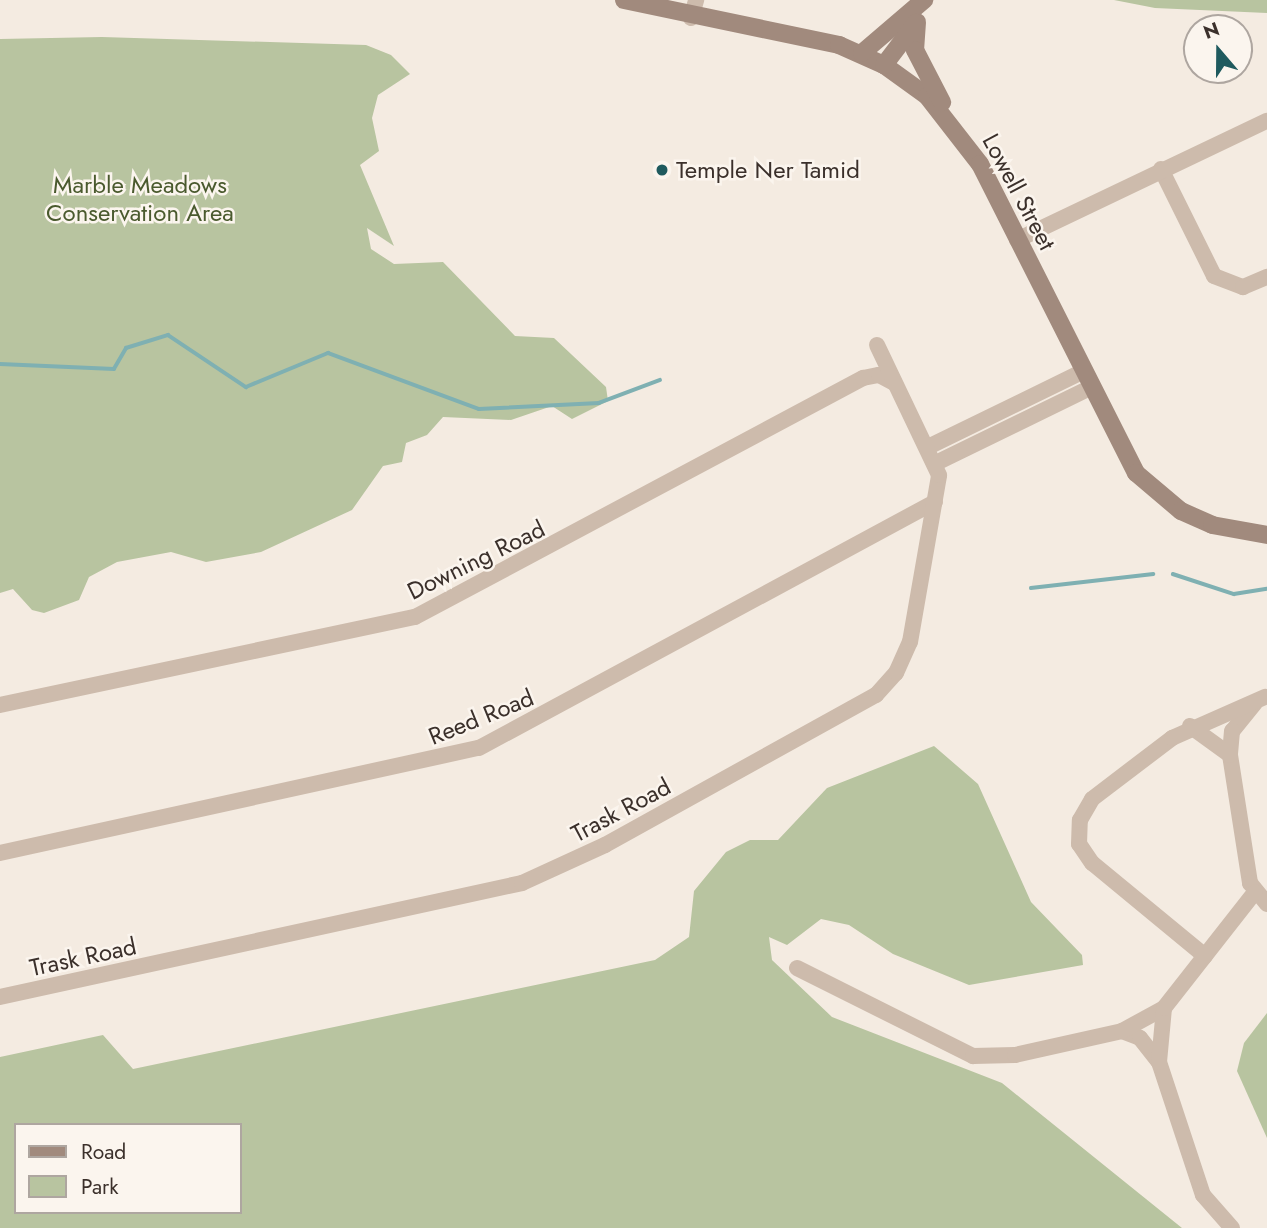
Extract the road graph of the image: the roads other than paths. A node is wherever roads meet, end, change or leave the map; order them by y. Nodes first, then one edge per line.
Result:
1 (624, 0) edge
2 (696, 0) edge
3 (926, 0) edge
4 (691, 18) junction
5 (917, 22) junction
6 (862, 53) junction
7 (884, 65) junction
8 (951, 121) junction
9 (1267, 121) edge
10 (1161, 169) junction
11 (1017, 240) junction
12 (1267, 277) edge
13 (877, 345) dead end
14 (1086, 380) junction
15 (894, 383) junction
16 (928, 447) junction
17 (936, 463) junction
18 (935, 502) junction
19 (1267, 535) edge
20 (1266, 697) edge
21 (0, 705) edge
22 (1190, 726) junction
23 (1230, 755) junction
24 (0, 853) edge
25 (1255, 892) junction
26 (1267, 904) edge
27 (1205, 956) junction
28 (797, 968) dead end
29 (0, 997) edge
30 (1164, 1009) junction
31 (1122, 1031) junction
32 (1159, 1062) junction
33 (1231, 1228) edge

1 - 4 main road, Lowell Street
2 - 4 street
3 - 5 main road
3 - 6 main road
4 - 6 main road, Lowell Street
5 - 7 main road
5 - 8 main road
6 - 7 main road, Lowell Street
7 - 8 main road, Lowell Street
8 - 11 main road, Lowell Street
9 - 10 street
10 - 11 street
10 - 12 street
11 - 14 main road, Lowell Street
13 - 15 street, Trask Road
14 - 16 street
14 - 17 street
14 - 19 main road, Lowell Street
15 - 16 street, Trask Road
15 - 21 street, Downing Road
16 - 17 street, Trask Road
17 - 18 street, Trask Road
18 - 24 street, Reed Road
18 - 29 street, Trask Road
20 - 22 street
20 - 23 street
22 - 23 street
22 - 27 street
23 - 25 street
25 - 26 street
25 - 27 street
27 - 30 street
28 - 31 street
30 - 31 street
30 - 32 street
31 - 32 street
32 - 33 street

